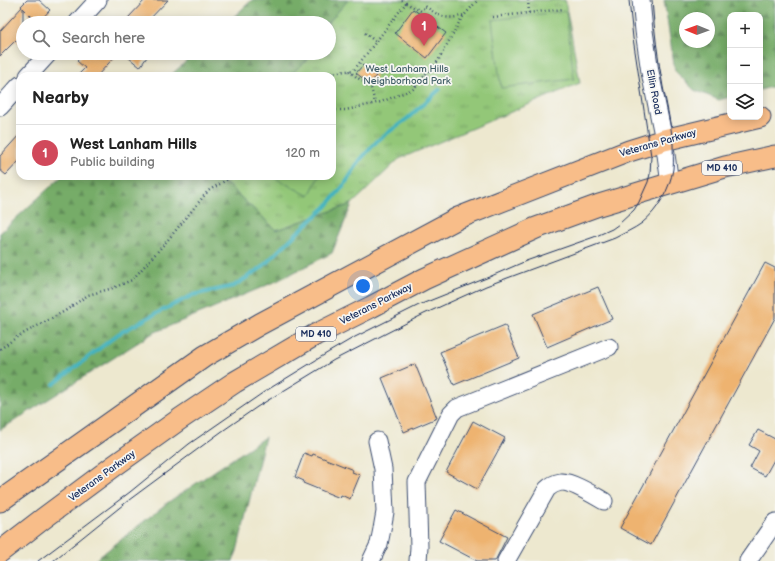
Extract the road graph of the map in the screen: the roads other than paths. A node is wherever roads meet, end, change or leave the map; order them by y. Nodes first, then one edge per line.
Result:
1 (98, 0) edge
2 (641, 0) edge
3 (83, 16) edge
4 (43, 60) edge
5 (32, 72) edge
6 (16, 89) edge
7 (0, 107) edge
8 (775, 113) edge
9 (763, 116) edge
10 (747, 120) edge
11 (664, 140) junction
12 (775, 156) edge
13 (670, 184) junction
14 (609, 347) dead end
15 (377, 441) dead end
16 (604, 500) dead end
17 (0, 501) edge
18 (775, 522) edge
19 (0, 552) edge
20 (422, 559) edge
21 (372, 561) edge
22 (506, 561) edge
23 (748, 561) edge

1 - 3 street
2 - 11 street, Ellin Road
4 - 5 street
6 - 7 street
8 - 9 main road, Veterans Parkway
10 - 11 main road, Veterans Parkway
11 - 13 street, Ellin Road
11 - 17 main road, Veterans Parkway
12 - 13 main road, Veterans Parkway / MD 410
13 - 19 main road, Veterans Parkway / MD 410
14 - 20 street
15 - 21 street
16 - 22 street
18 - 23 street

